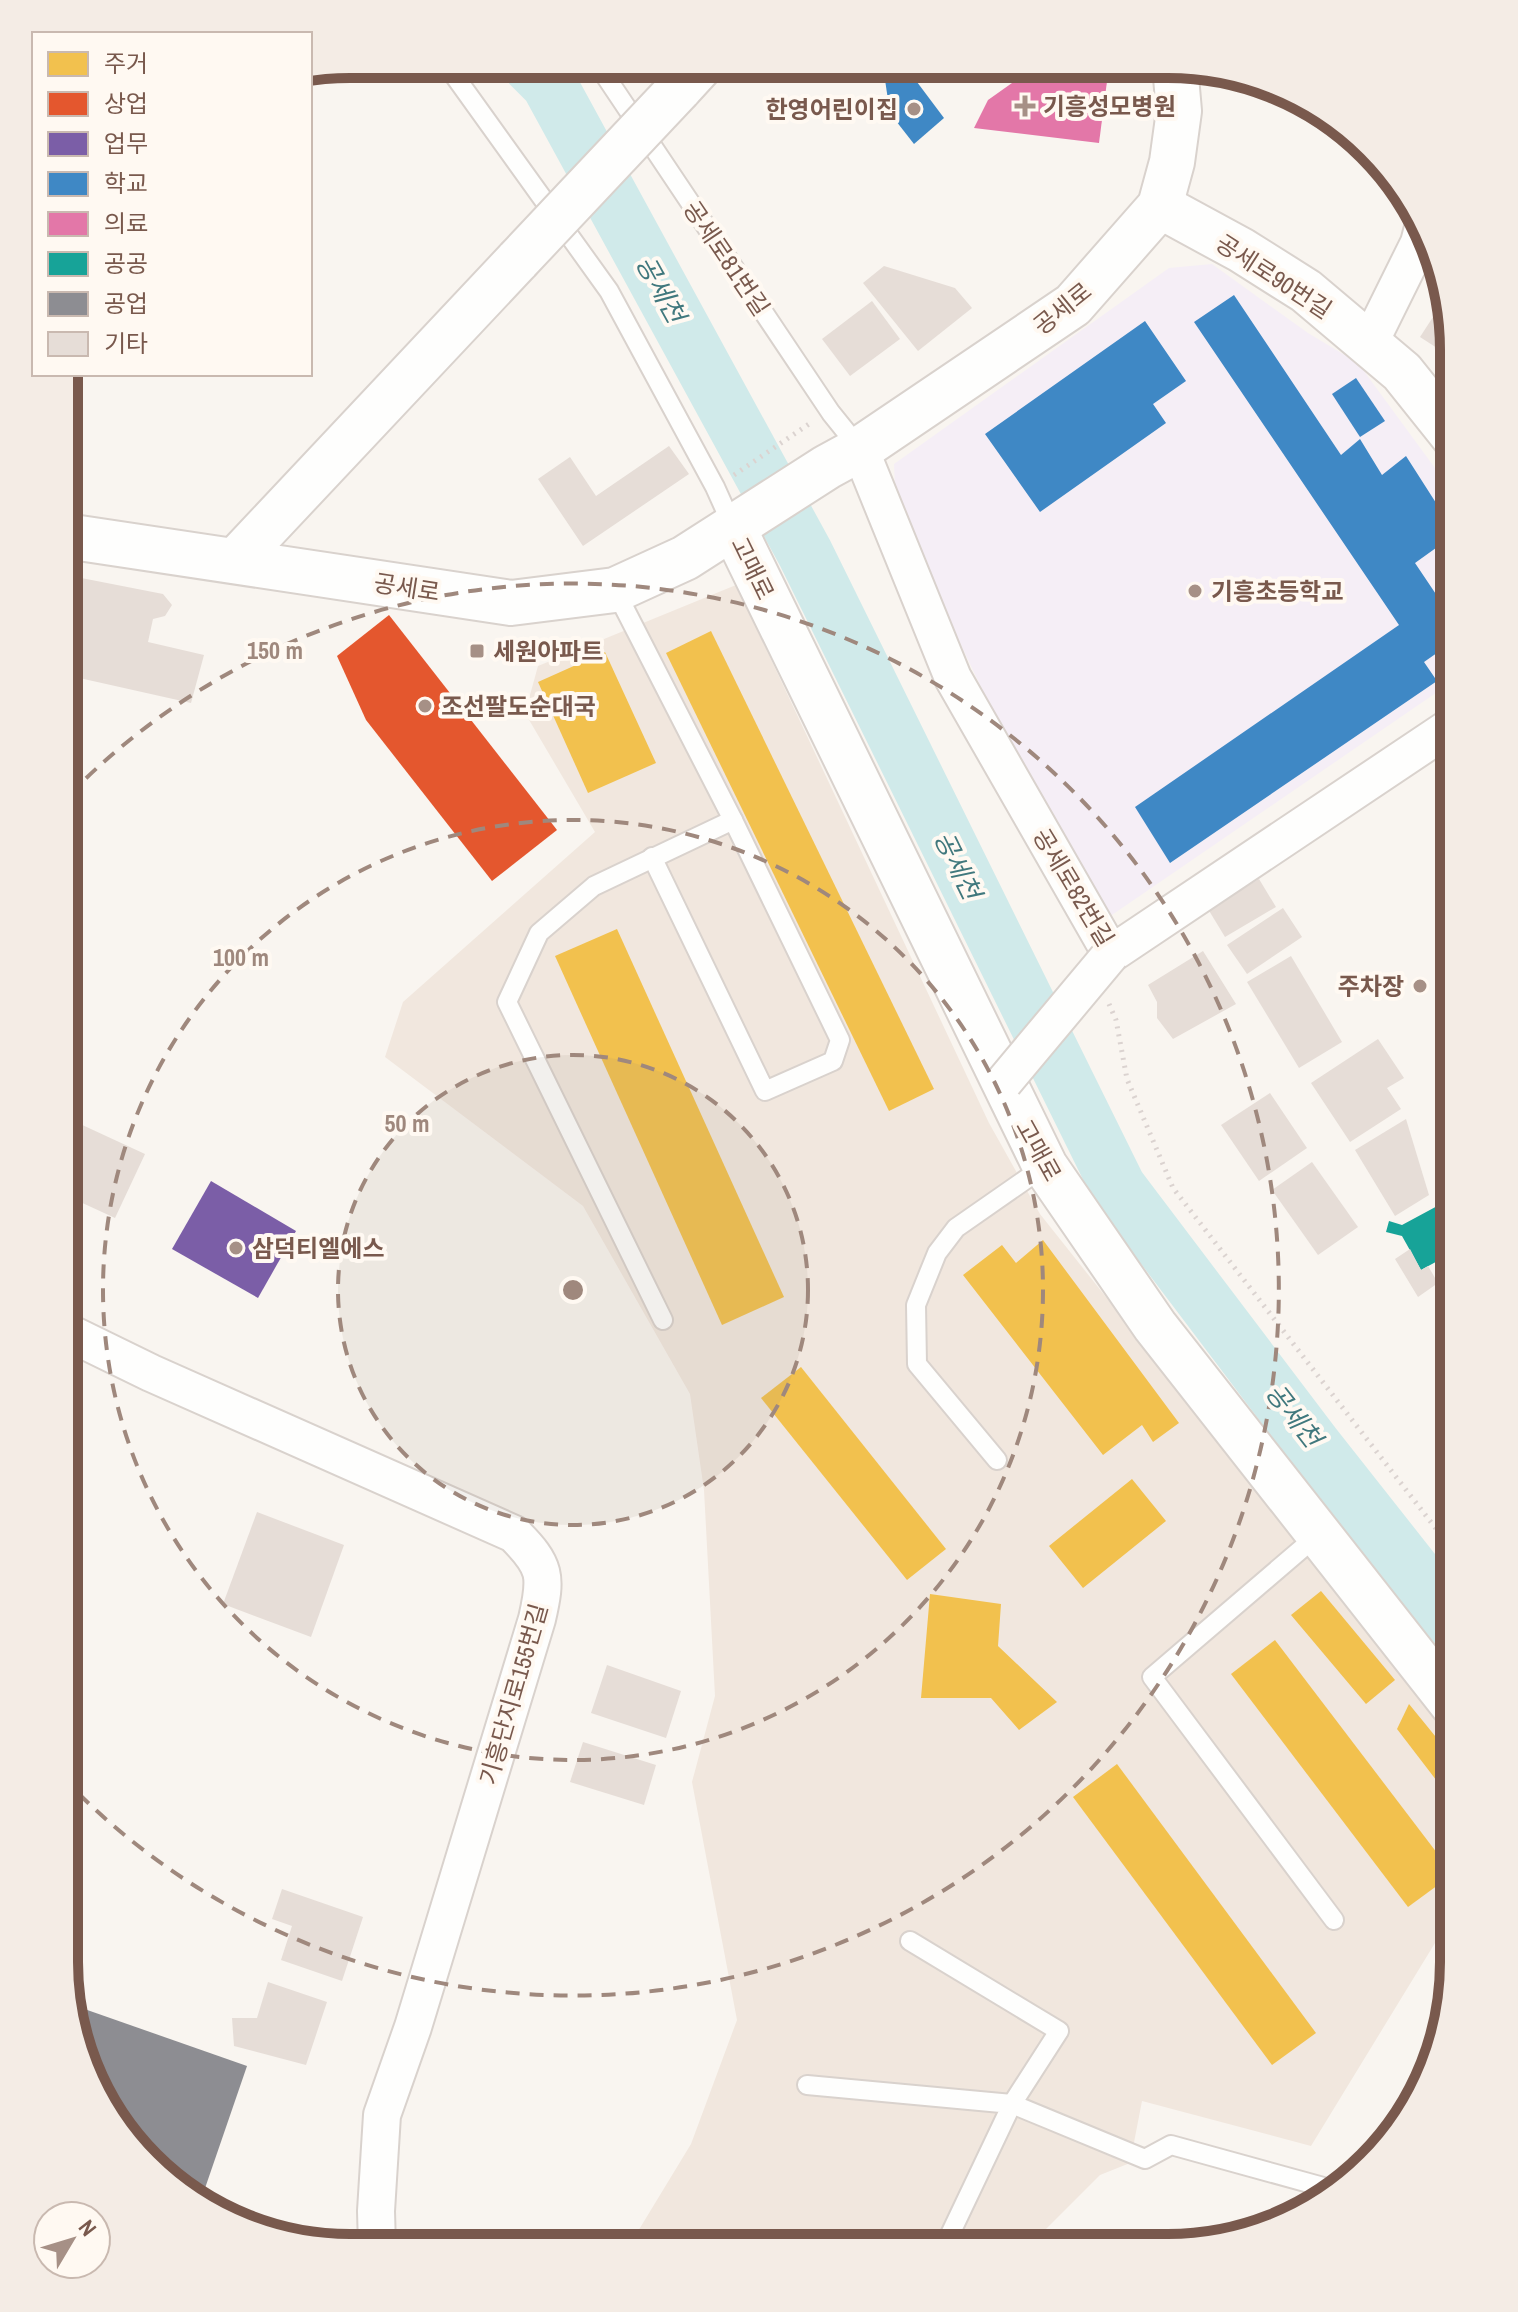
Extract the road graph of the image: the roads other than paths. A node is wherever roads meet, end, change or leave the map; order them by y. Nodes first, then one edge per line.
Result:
1 (456, 78) edge
2 (607, 78) edge
3 (689, 78) edge
4 (1176, 78) edge
5 (1160, 206) junction
6 (1421, 250) edge
7 (1369, 344) junction
8 (1440, 419) edge
9 (843, 458) junction
10 (733, 527) junction
11 (78, 538) edge
12 (235, 561) junction
13 (615, 590) junction
14 (1440, 734) edge
15 (733, 820) junction
16 (652, 857) junction
17 (1111, 954) junction
18 (1004, 1082) junction
19 (1045, 1166) junction
20 (663, 1320) dead end
21 (78, 1337) edge
22 (997, 1460) dead end
23 (1319, 1534) junction
24 (1439, 1687) edge
25 (1334, 1920) dead end
26 (910, 1941) dead end
27 (807, 2085) dead end
28 (1012, 2104) junction
29 (1321, 2186) edge
30 (377, 2234) edge
31 (950, 2234) edge

1 - 10 lane
2 - 9 lane, 공세로81번길
3 - 12 street, bridge
4 - 5 street, 공세로
5 - 7 street, 공세로90번길
5 - 9 street, 공세로
6 - 7 street
7 - 8 street, 공세로90번길
9 - 10 street, 공세로
9 - 17 street, 공세로82번길
10 - 13 street, 공세로
10 - 18 street, 고매로
11 - 12 street, 공세로
12 - 13 street, 공세로
13 - 15 lane
14 - 17 street, 공세로82번길
15 - 16 lane
15 - 16 lane
16 - 20 lane
17 - 18 street, bridge
18 - 19 street, 고매로
19 - 22 lane
19 - 23 street, 고매로
21 - 30 street, 기흥단지로155번길
23 - 24 street, 고매로
23 - 25 lane
26 - 28 lane
27 - 28 lane
28 - 29 lane
28 - 31 lane

